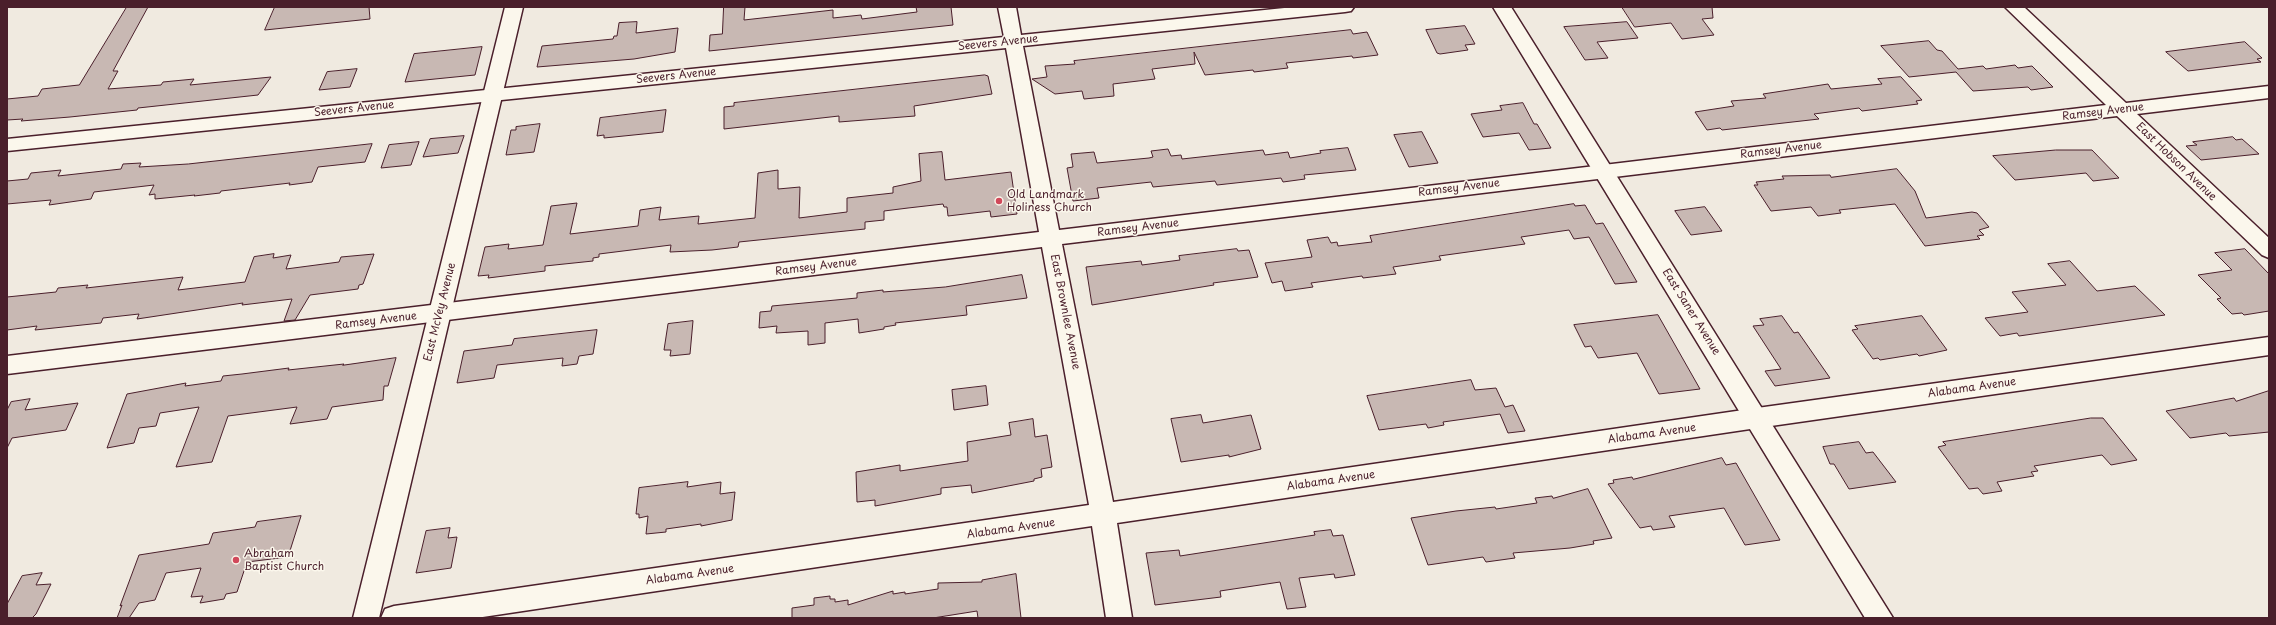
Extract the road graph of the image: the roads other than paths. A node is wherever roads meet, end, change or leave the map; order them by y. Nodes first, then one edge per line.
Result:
1 (514, 7) edge
2 (1007, 7) edge
3 (1345, 7) edge
4 (1502, 7) edge
5 (2014, 7) edge
6 (1012, 42) junction
7 (2269, 92) edge
8 (494, 95) junction
9 (2123, 110) junction
10 (7, 145) edge
11 (1604, 171) junction
12 (1051, 238) junction
13 (2269, 250) edge
14 (439, 314) junction
15 (2269, 346) edge
16 (7, 365) edge
17 (1757, 418) junction
18 (1103, 515) junction
19 (366, 618) edge
20 (394, 618) edge
21 (1119, 618) edge
22 (1880, 618) edge

1 - 8 street, East McVey Avenue
2 - 6 street, East Brownlee Avenue
3 - 6 street, Seevers Avenue
4 - 11 street, East Saner Avenue
5 - 9 street, East Hobson Avenue
6 - 8 street, Seevers Avenue
6 - 12 street, East Brownlee Avenue
7 - 9 street, Ramsey Avenue
8 - 10 street, Seevers Avenue
8 - 14 street, East McVey Avenue
9 - 11 street, Ramsey Avenue
9 - 13 street, East Hobson Avenue
11 - 12 street, Ramsey Avenue
11 - 17 street, East Saner Avenue
12 - 14 street, Ramsey Avenue
12 - 18 street, East Brownlee Avenue
14 - 16 street, Ramsey Avenue
14 - 19 street, East McVey Avenue
15 - 17 street, Alabama Avenue
17 - 18 street, Alabama Avenue
17 - 22 street, East Saner Avenue
18 - 20 street, Alabama Avenue
18 - 21 street, East Brownlee Avenue

